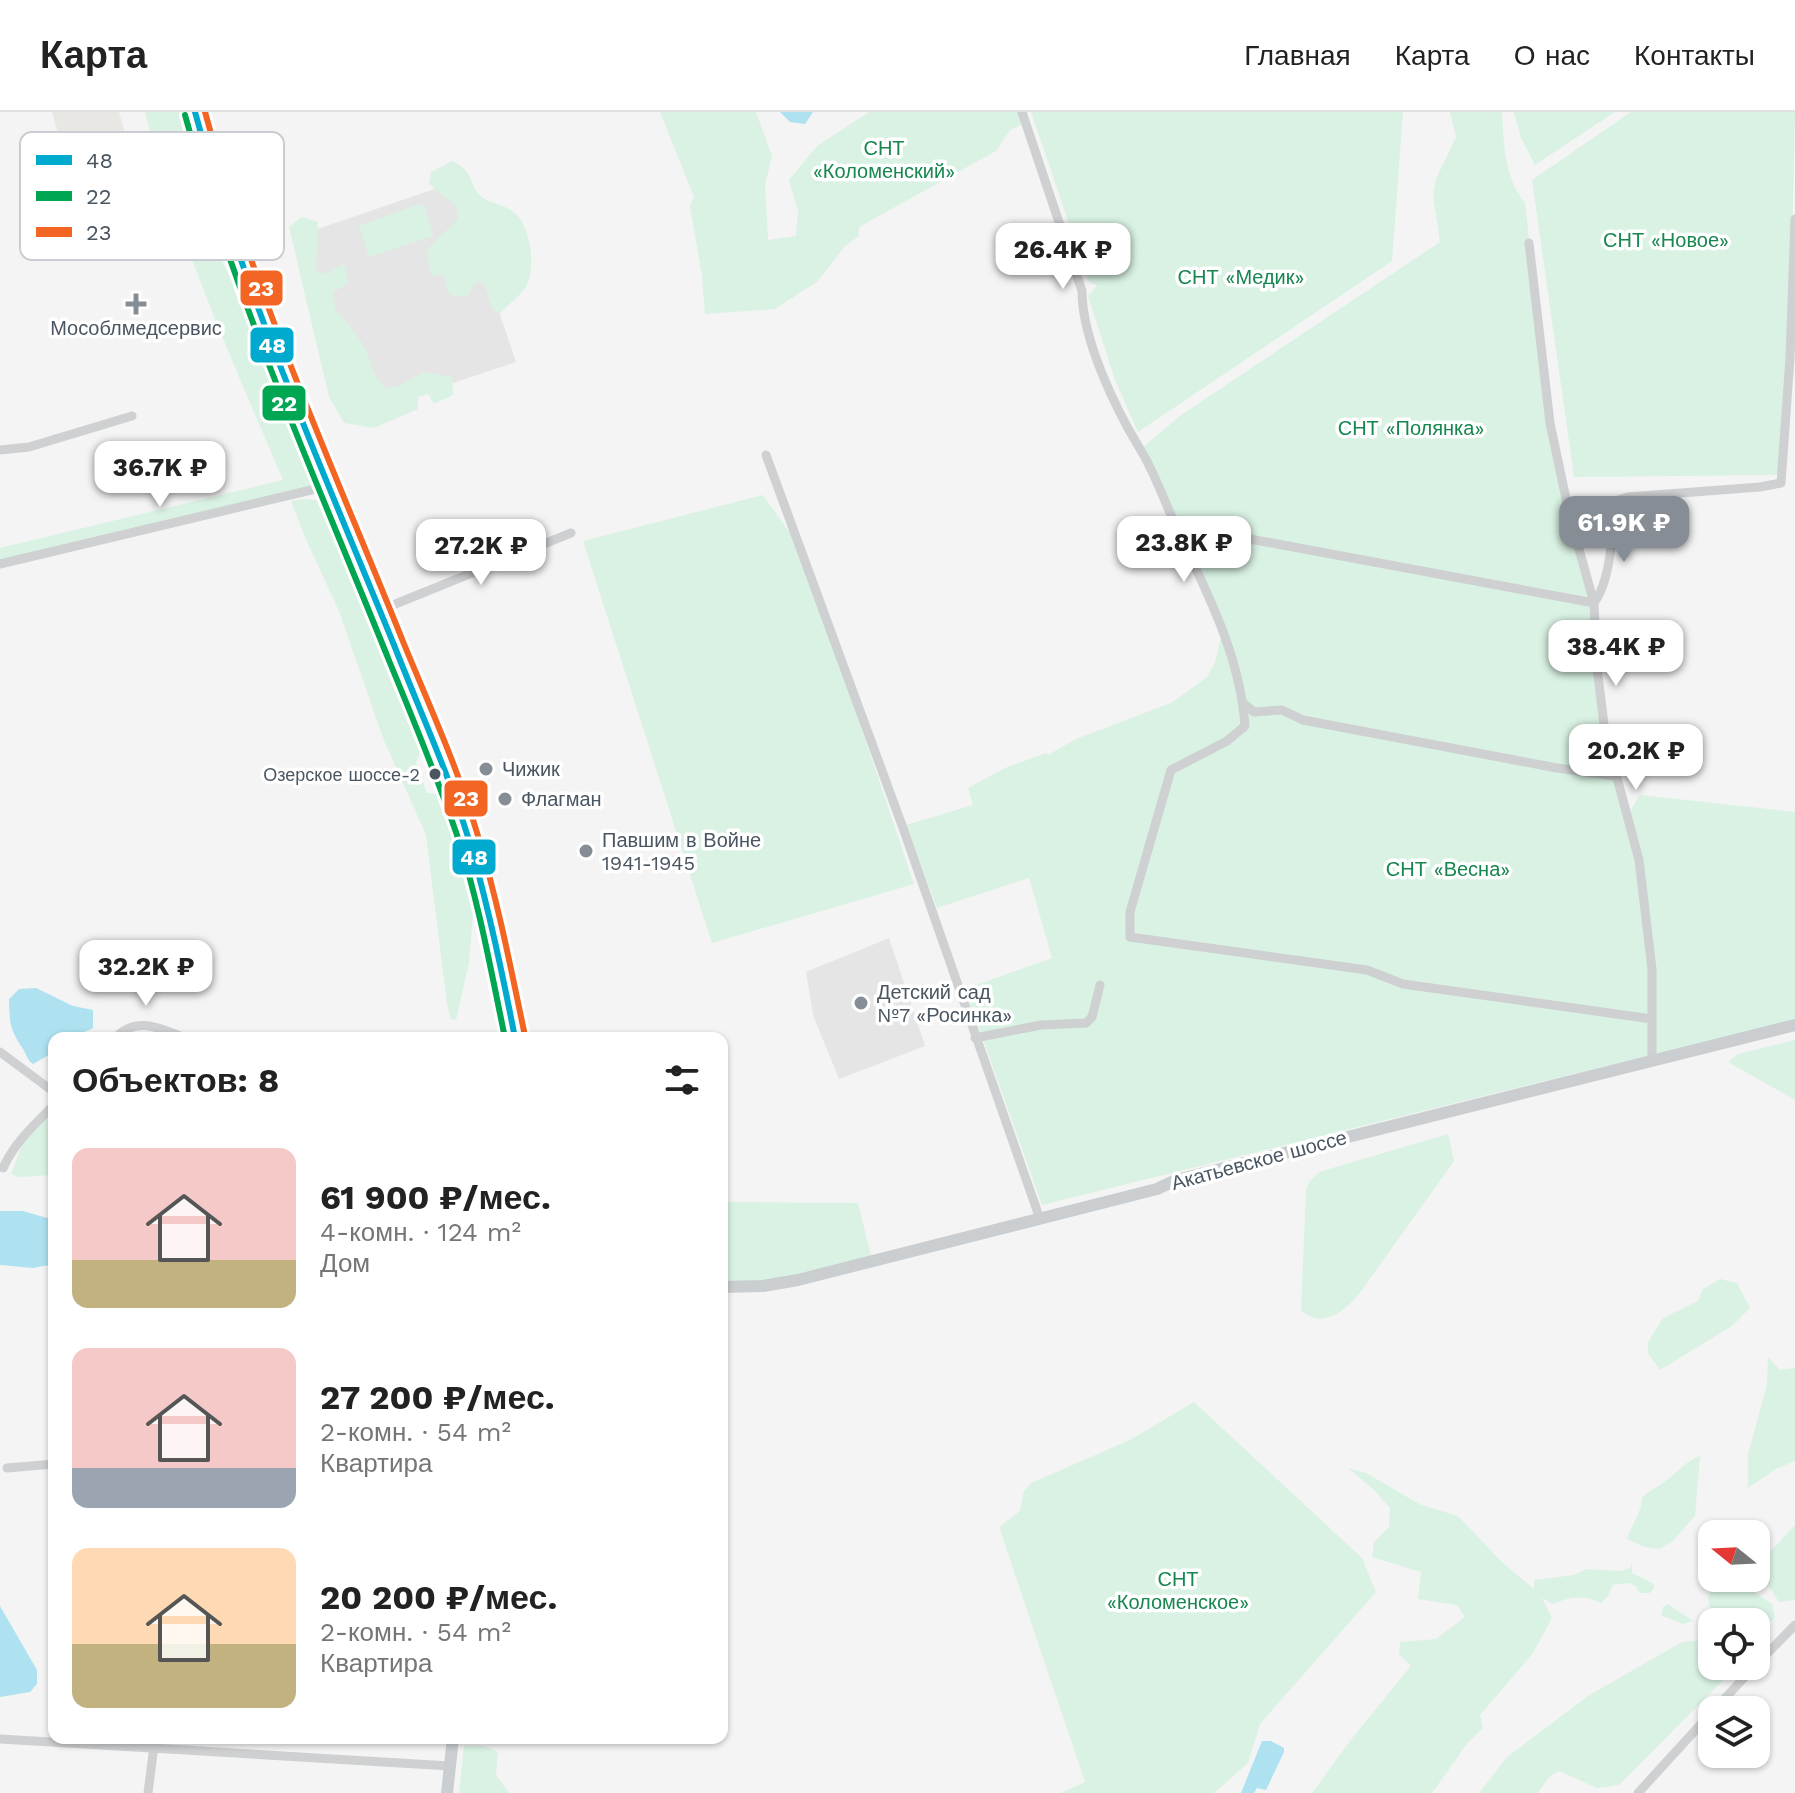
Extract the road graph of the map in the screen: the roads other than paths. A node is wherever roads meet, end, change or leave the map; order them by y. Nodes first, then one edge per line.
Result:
1 (195, 112) edge
2 (1022, 112) edge
3 (199, 132) edge
4 (1795, 219) edge
5 (1529, 243) dead end
6 (239, 260) edge
7 (132, 416) dead end
8 (0, 450) edge
9 (766, 455) dead end
10 (328, 486) junction
11 (1175, 525) junction
12 (571, 533) dead end
13 (0, 564) edge
14 (1594, 603) junction
15 (378, 611) junction
16 (1243, 703) junction
17 (1615, 776) junction
18 (1100, 985) dead end
19 (1652, 1019) junction
20 (1795, 1025) edge
21 (121, 1032) edge
22 (167, 1032) edge
23 (514, 1032) edge
24 (975, 1038) junction
25 (0, 1052) edge
26 (1652, 1055) dead end
27 (48, 1088) edge
28 (48, 1111) edge
29 (3, 1168) dead end
30 (1040, 1219) junction
31 (728, 1287) edge
32 (48, 1465) edge
33 (7, 1468) dead end
34 (1795, 1625) edge
35 (1770, 1651) edge
36 (1743, 1680) edge
37 (1727, 1696) edge
38 (1698, 1727) edge
39 (0, 1739) edge
40 (48, 1740) edge
41 (148, 1744) edge
42 (452, 1744) edge
43 (154, 1746) junction
44 (450, 1766) junction
45 (148, 1793) edge
46 (447, 1793) edge
47 (1638, 1793) edge

1 - 3 main road
2 - 11 street
4 - 14 street
5 - 14 street
6 - 10 main road
7 - 8 street
9 - 24 street
10 - 13 street
10 - 15 main road
11 - 14 street
11 - 16 street
12 - 15 street
14 - 17 street
15 - 23 main road
16 - 17 street
16 - 19 street
17 - 19 street
18 - 24 street
19 - 26 street
20 - 30 main road, Акатьевское шоссе
21 - 22 street
24 - 30 street
25 - 27 street
28 - 29 street
30 - 31 main road, Акатьевское шоссе
32 - 33 street
34 - 35 street
36 - 37 street
38 - 47 street
39 - 40 street
41 - 43 street
42 - 44 main road
43 - 44 street
43 - 45 street
44 - 46 main road

